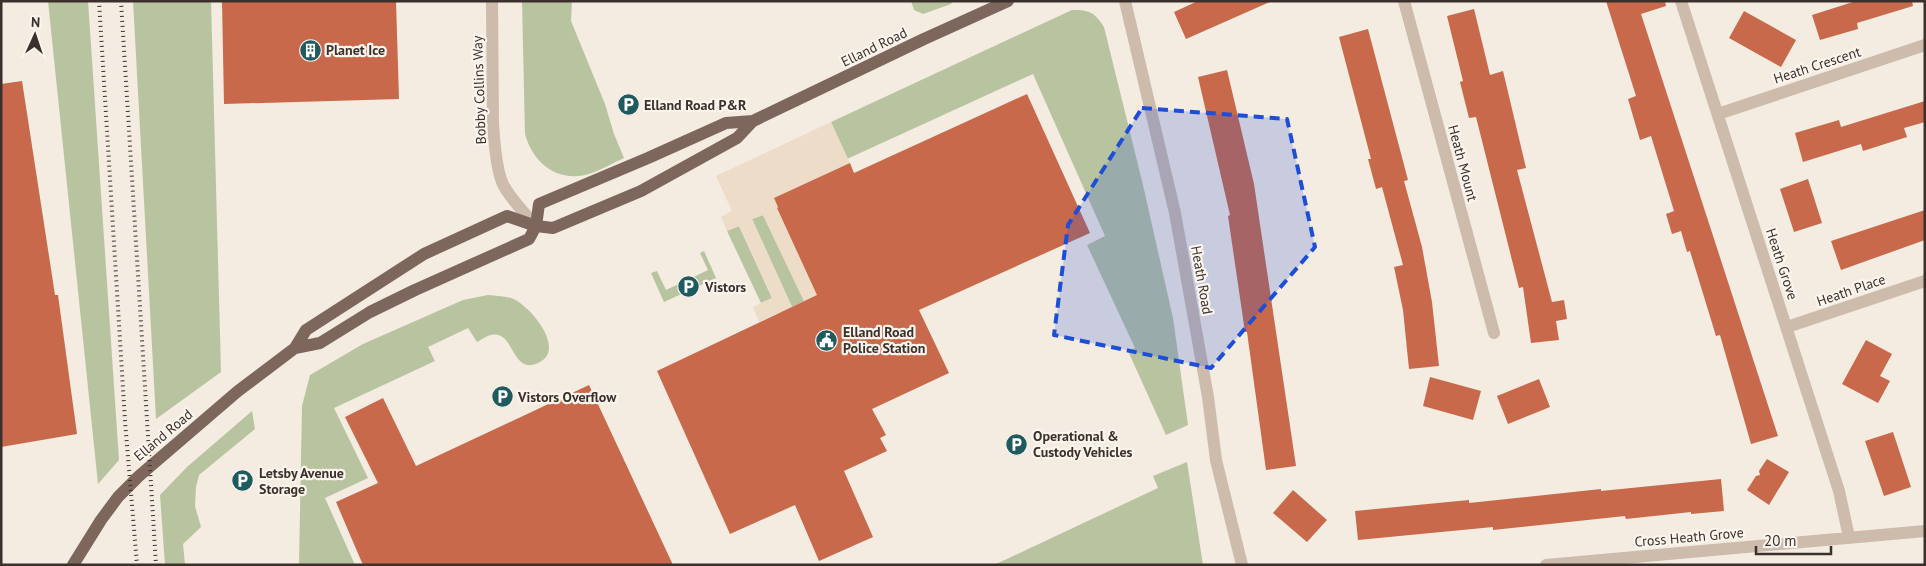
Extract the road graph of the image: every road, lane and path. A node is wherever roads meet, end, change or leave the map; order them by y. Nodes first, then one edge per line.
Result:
1 (492, 1) edge
2 (1008, 1) edge
3 (1125, 1) edge
4 (1404, 1) edge
5 (1681, 1) edge
6 (1925, 45) edge
7 (1718, 114) junction
8 (753, 121) junction
9 (536, 226) junction
10 (1925, 281) edge
11 (1787, 327) junction
12 (1494, 334) dead end
13 (295, 348) junction
14 (1925, 531) edge
15 (1849, 537) junction
16 (73, 565) edge
17 (1242, 565) edge
18 (1546, 565) edge

1 - 9 street, Bobby Collins Way
2 - 8 main road, Elland Road
3 - 17 street, Heath Road
4 - 12 street, Heath Mount
5 - 7 street, Heath Grove
6 - 7 street, Heath Crescent
7 - 11 street, Heath Grove
8 - 9 main road, Elland Road
8 - 9 main road, Elland Road
9 - 13 main road, Elland Road
9 - 13 main road, Elland Road
10 - 11 street, Heath Place
11 - 15 street, Heath Grove
13 - 16 main road, Elland Road
14 - 15 street, Cross Heath Grove
15 - 18 street, Cross Heath Grove

